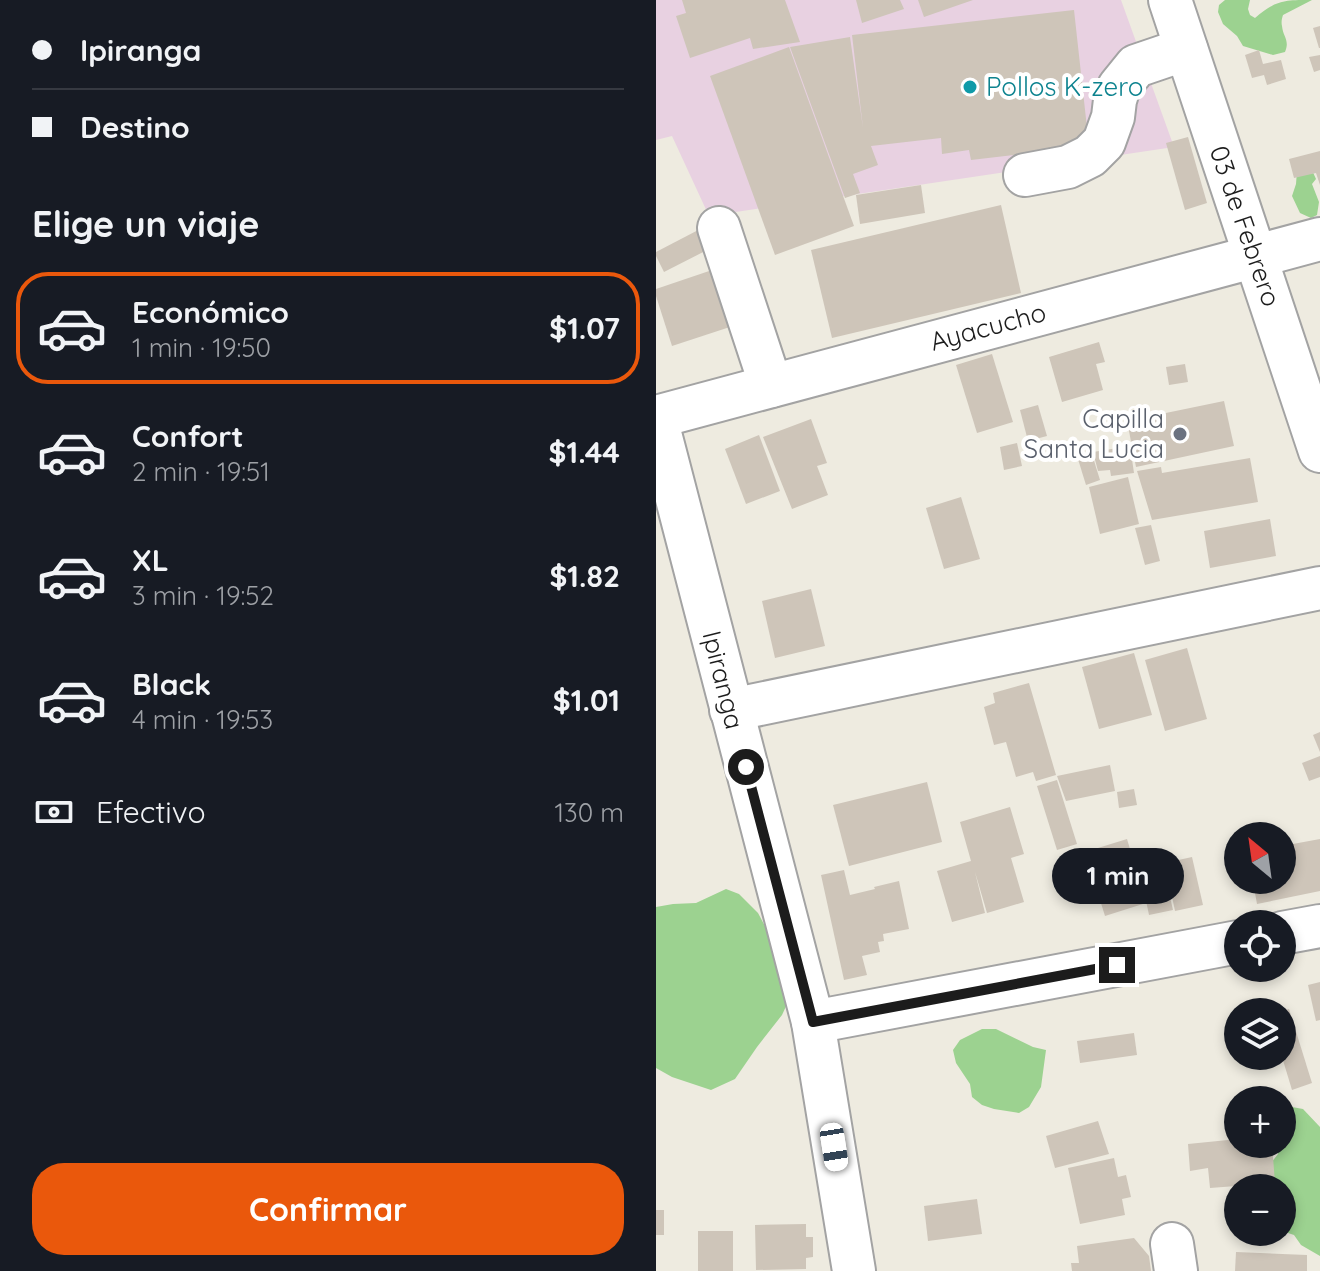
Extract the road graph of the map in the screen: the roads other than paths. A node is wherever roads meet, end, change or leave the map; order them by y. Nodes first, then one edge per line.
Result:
1 (1170, 0) edge
2 (1186, 49) junction
3 (1025, 175) dead end
4 (719, 228) dead end
5 (1320, 239) edge
6 (1255, 256) junction
7 (771, 386) junction
8 (656, 418) edge
9 (1320, 451) edge
10 (1320, 588) edge
11 (731, 710) junction
12 (1320, 926) edge
13 (1296, 930) edge
14 (1224, 945) edge
15 (813, 1022) junction
16 (854, 1271) edge

1 - 2 street, 03 de Febrero
2 - 3 street
2 - 6 street, 03 de Febrero
4 - 7 street
5 - 6 street, Ayacucho
6 - 7 street, Ayacucho
6 - 9 street, 03 de Febrero
7 - 8 street, Ayacucho
8 - 11 street, Ipiranga
10 - 11 street
11 - 15 street, Ipiranga
12 - 13 street
14 - 15 street
15 - 16 street, Ipiranga

